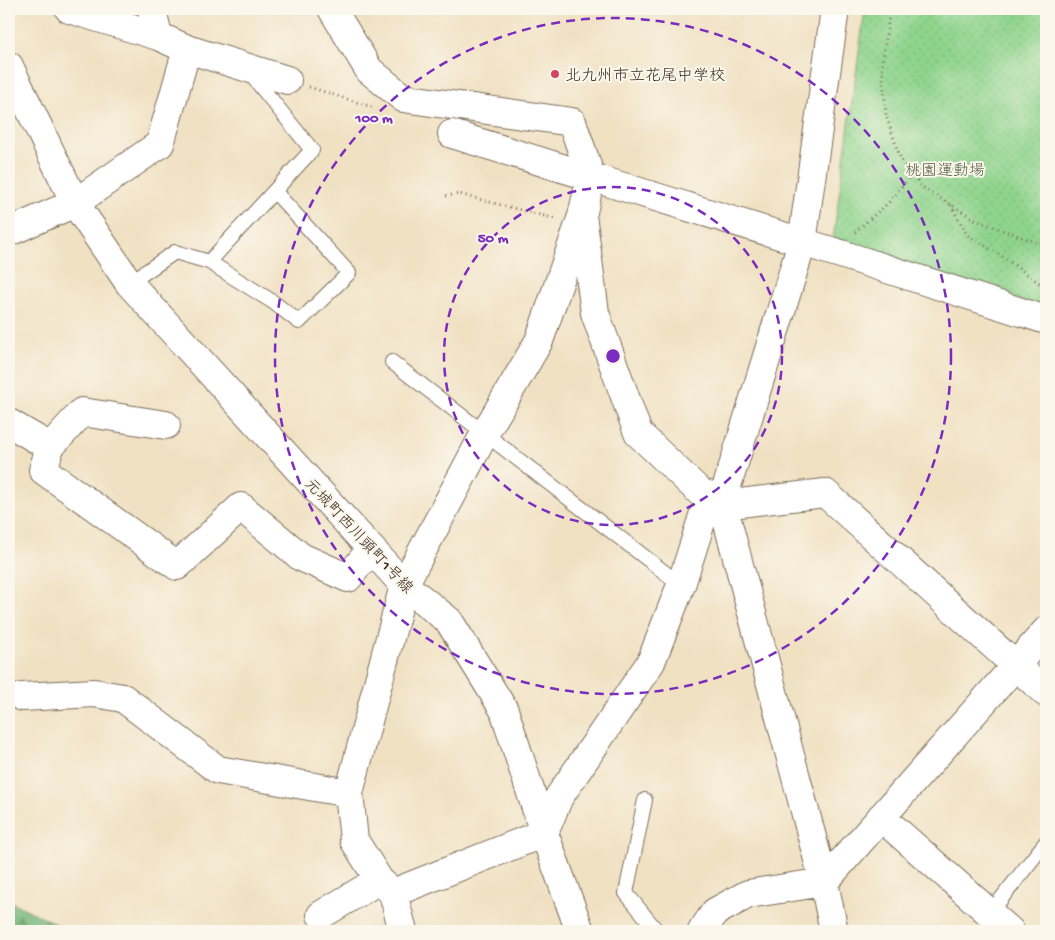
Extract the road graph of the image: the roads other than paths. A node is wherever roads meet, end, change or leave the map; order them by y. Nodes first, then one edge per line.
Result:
1 (69, 9) edge
2 (152, 9) edge
3 (332, 9) edge
4 (835, 9) edge
5 (158, 36) junction
6 (187, 48) junction
7 (9, 66) edge
8 (243, 66) junction
9 (288, 80) road end
10 (452, 134) dead end
11 (591, 177) junction
12 (275, 192) junction
13 (75, 203) junction
14 (580, 220) junction
15 (9, 232) edge
16 (802, 243) junction
17 (209, 262) junction
18 (129, 282) junction
19 (1046, 320) edge
20 (392, 362) dead end
21 (9, 423) edge
22 (166, 425) dead end
23 (485, 433) junction
24 (50, 447) junction
25 (723, 502) junction
26 (371, 549) junction
27 (404, 585) junction
28 (681, 585) junction
29 (1046, 632) edge
30 (1016, 667) junction
31 (1046, 693) edge
32 (22, 697) dead end
33 (349, 793) junction
34 (645, 800) dead end
35 (881, 817) junction
36 (544, 833) junction
37 (1046, 842) edge
38 (824, 882) junction
39 (386, 886) junction
40 (990, 913) junction
41 (321, 915) dead end
42 (403, 931) edge
43 (580, 931) edge
44 (657, 931) edge
45 (702, 931) edge
46 (834, 931) edge
47 (1010, 931) edge

1 - 5 street
2 - 5 street
3 - 11 street
4 - 16 street
5 - 6 street
6 - 8 street
6 - 13 street
7 - 13 street, 元城町西川頭町1号線
8 - 9 street
8 - 12 lane
10 - 11 street
11 - 14 street
11 - 16 street
12 - 17 lane
12 - 17 lane
13 - 15 street
13 - 18 street, 元城町西川頭町1号線
14 - 23 street
14 - 25 street
16 - 19 street
16 - 25 street
17 - 18 lane
18 - 26 street, 元城町西川頭町1号線
20 - 23 lane
21 - 24 street
22 - 24 street
23 - 27 street
23 - 28 lane
24 - 26 street
25 - 28 street
25 - 30 street
25 - 38 street
26 - 27 street, 元城町西川頭町1号線
27 - 33 street
27 - 36 street, 元城町西川頭町1号線
28 - 36 street
29 - 30 street
30 - 31 street
30 - 35 street
32 - 33 street
33 - 39 street
34 - 44 lane
35 - 38 street
35 - 40 street
36 - 39 street
36 - 43 street, 元城町西川頭町1号線
37 - 40 lane
38 - 45 street
38 - 46 street
39 - 41 street
39 - 42 street
40 - 47 street

